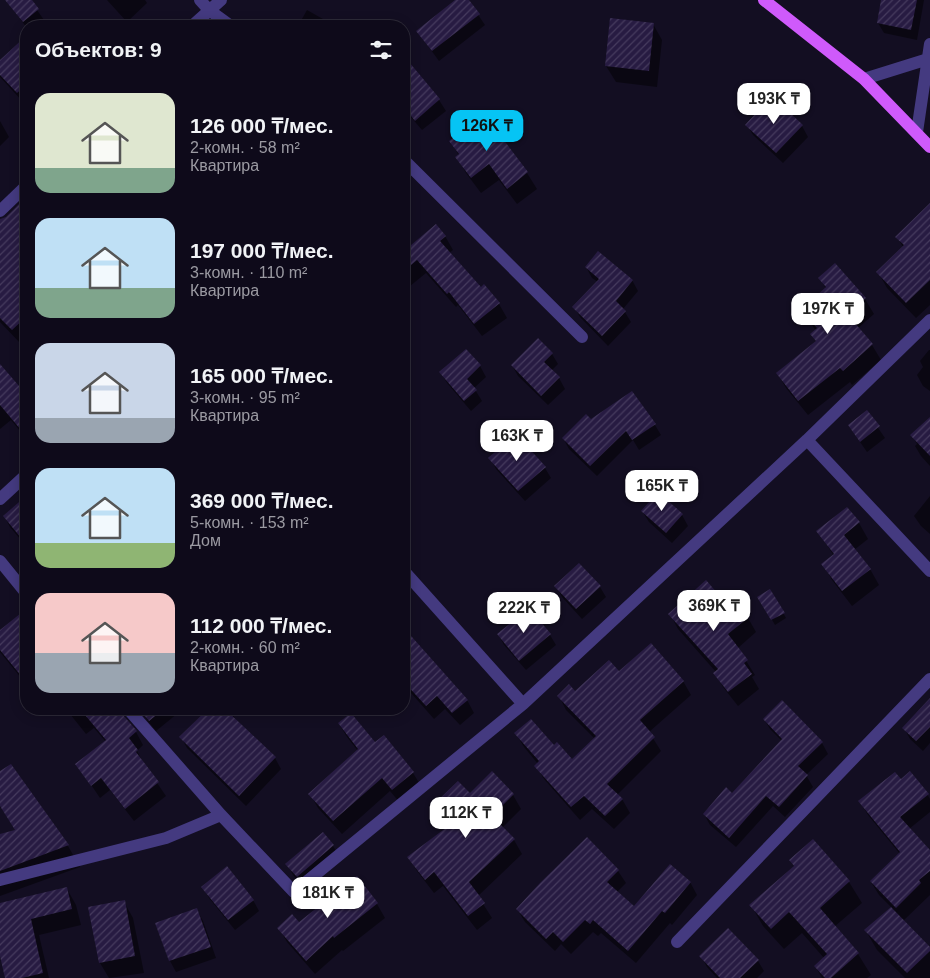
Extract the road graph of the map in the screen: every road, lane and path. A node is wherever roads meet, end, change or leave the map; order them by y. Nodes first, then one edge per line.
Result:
1 (200, 0) edge
2 (221, 0) edge
3 (764, 0) edge
4 (209, 10) junction
5 (198, 20) edge
6 (223, 20) edge
7 (930, 44) edge
8 (928, 59) junction
9 (864, 79) junction
10 (917, 132) junction
11 (930, 147) edge
12 (410, 166) edge
13 (20, 191) edge
14 (1, 207) edge
15 (930, 320) edge
16 (582, 337) dead end
17 (807, 440) junction
18 (20, 481) edge
19 (0, 499) edge
20 (0, 561) edge
21 (930, 571) edge
22 (410, 578) edge
23 (20, 586) edge
24 (930, 679) edge
25 (523, 704) junction
26 (133, 715) edge
27 (221, 815) junction
28 (0, 880) edge
29 (677, 942) dead end

1 - 4 street
2 - 4 street
3 - 9 main road
4 - 5 street
4 - 6 street
7 - 8 street
8 - 9 street
8 - 10 street
9 - 10 main road
10 - 11 main road
12 - 16 street
13 - 14 street
15 - 17 street
17 - 21 street
17 - 25 street
18 - 19 street
20 - 23 street
22 - 25 street
24 - 29 street
25 - 27 street
26 - 27 street
27 - 28 street

